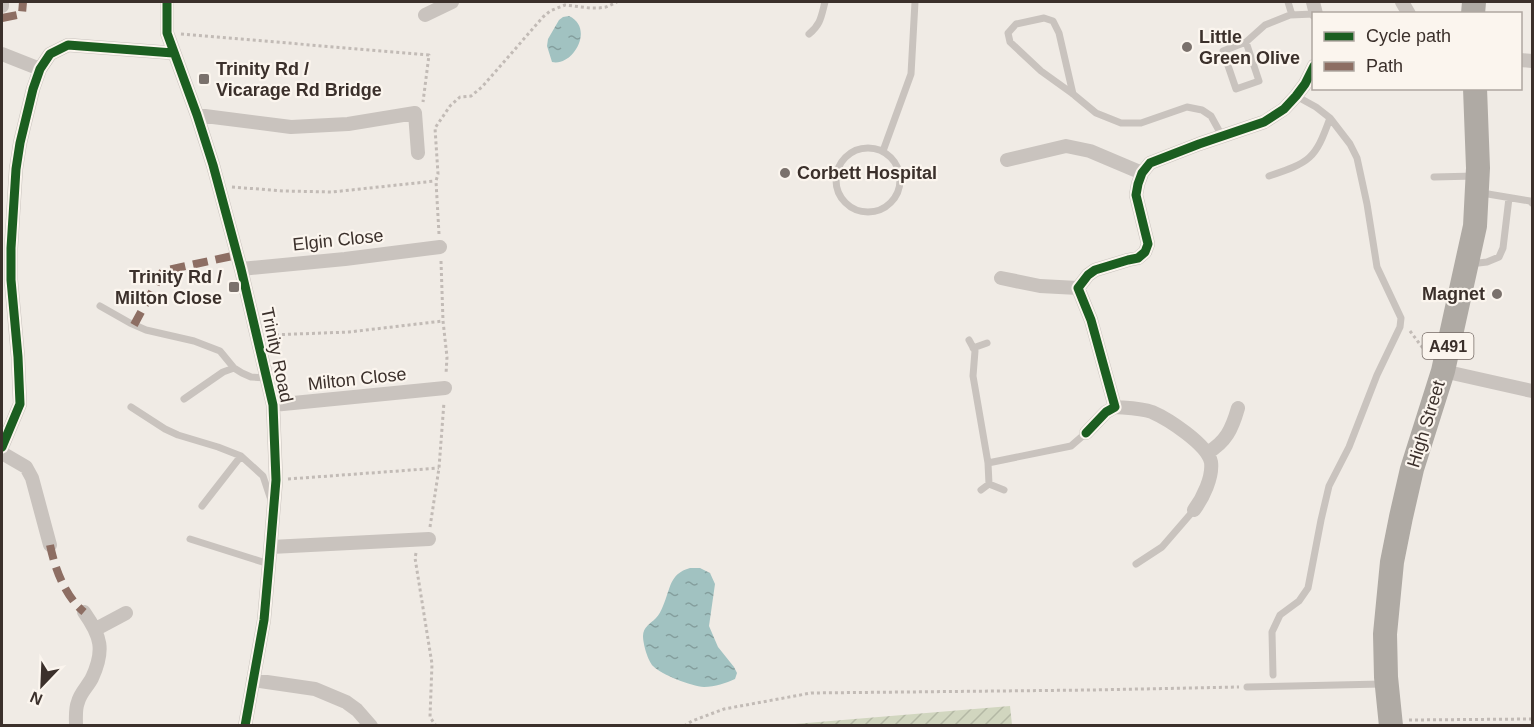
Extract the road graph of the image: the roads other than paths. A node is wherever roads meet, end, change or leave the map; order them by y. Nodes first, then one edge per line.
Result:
1 (167, 2) edge
2 (452, 2) edge
3 (825, 2) edge
4 (915, 2) edge
5 (1288, 2) edge
6 (1312, 14) edge
7 (425, 15) dead end
8 (1292, 15) junction
9 (809, 34) dead end
10 (1246, 42) junction
11 (173, 53) junction
12 (2, 54) edge
13 (39, 69) junction
14 (1312, 70) edge
15 (1476, 90) edge
16 (1073, 94) junction
17 (1296, 96) junction
18 (197, 115) junction
19 (1330, 118) junction
20 (1222, 136) junction
21 (883, 151) junction
22 (418, 153) dead end
23 (1007, 160) dead end
24 (1142, 173) junction
25 (1269, 176) dead end
26 (1434, 177) dead end
27 (1477, 184) junction
28 (1509, 198) junction
29 (1533, 203) edge
30 (6, 245) edge
31 (440, 247) road end
32 (1466, 264) junction
33 (241, 269) junction
34 (1001, 278) dead end
35 (1078, 288) junction
36 (100, 306) dead end
37 (969, 340) dead end
38 (987, 343) dead end
39 (973, 348) junction
40 (1437, 365) junction
41 (234, 368) junction
42 (266, 378) junction
43 (445, 388) road end
44 (1533, 391) edge
45 (183, 399) dead end
46 (273, 405) junction
47 (131, 406) dead end
48 (1115, 407) junction
49 (1238, 408) dead end
50 (6, 426) edge
51 (1086, 433) joint
52 (2, 447) edge
53 (2, 453) edge
54 (1207, 453) junction
55 (241, 456) junction
56 (988, 463) junction
57 (989, 484) junction
58 (981, 490) dead end
59 (1004, 490) dead end
60 (202, 506) dead end
61 (273, 509) junction
62 (1194, 510) joint
63 (190, 539) dead end
64 (424, 539) road end
65 (50, 545) dead end
66 (271, 546) junction
67 (269, 564) junction
68 (1136, 564) dead end
69 (84, 612) dead end
70 (126, 613) dead end
71 (96, 629) junction
72 (1273, 675) dead end
73 (253, 680) junction
74 (1386, 684) junction
75 (1247, 687) road end
76 (1398, 723) edge
77 (76, 726) edge
78 (245, 726) edge
79 (371, 726) edge

1 - 11 street, Trinity Road
2 - 7 street
3 - 9 lane
4 - 21 lane
5 - 8 lane
6 - 8 lane
8 - 10 lane
10 - 10 lane
11 - 13 street
11 - 18 street, Trinity Road
12 - 13 street
13 - 30 street
14 - 17 street
15 - 27 highway, High Street / A491
16 - 16 lane
16 - 20 lane
17 - 19 lane
17 - 20 street
18 - 22 street
18 - 33 street, Trinity Road
19 - 25 lane
19 - 72 lane
20 - 24 street
21 - 21 lane
23 - 24 street
24 - 35 street
26 - 27 lane
27 - 28 lane
27 - 32 highway, High Street / A491
28 - 29 lane
28 - 32 lane
30 - 50 street
31 - 33 street, Elgin Close
32 - 40 highway, High Street / A491
33 - 42 street, Trinity Road
34 - 35 street
35 - 48 street
36 - 41 lane
37 - 39 lane
38 - 39 lane
39 - 56 lane
40 - 44 street
40 - 74 highway, High Street / A491
41 - 42 lane
41 - 45 lane
42 - 46 street, Trinity Road
43 - 46 street, Milton Close
46 - 61 street, Trinity Road
47 - 55 lane
48 - 51 street
48 - 54 street
49 - 54 street
50 - 52 street
51 - 56 lane
53 - 65 street
54 - 62 street
55 - 60 lane
55 - 61 lane
56 - 57 lane
57 - 58 lane
57 - 59 lane
61 - 66 street, Trinity Road
62 - 68 lane
63 - 67 lane
64 - 66 street
66 - 67 street, Trinity Road
67 - 73 street, Trinity Road
69 - 71 street
70 - 71 street
71 - 77 street
73 - 78 street, Trinity Road
73 - 79 street
74 - 75 lane
74 - 76 highway, High Street / A491

